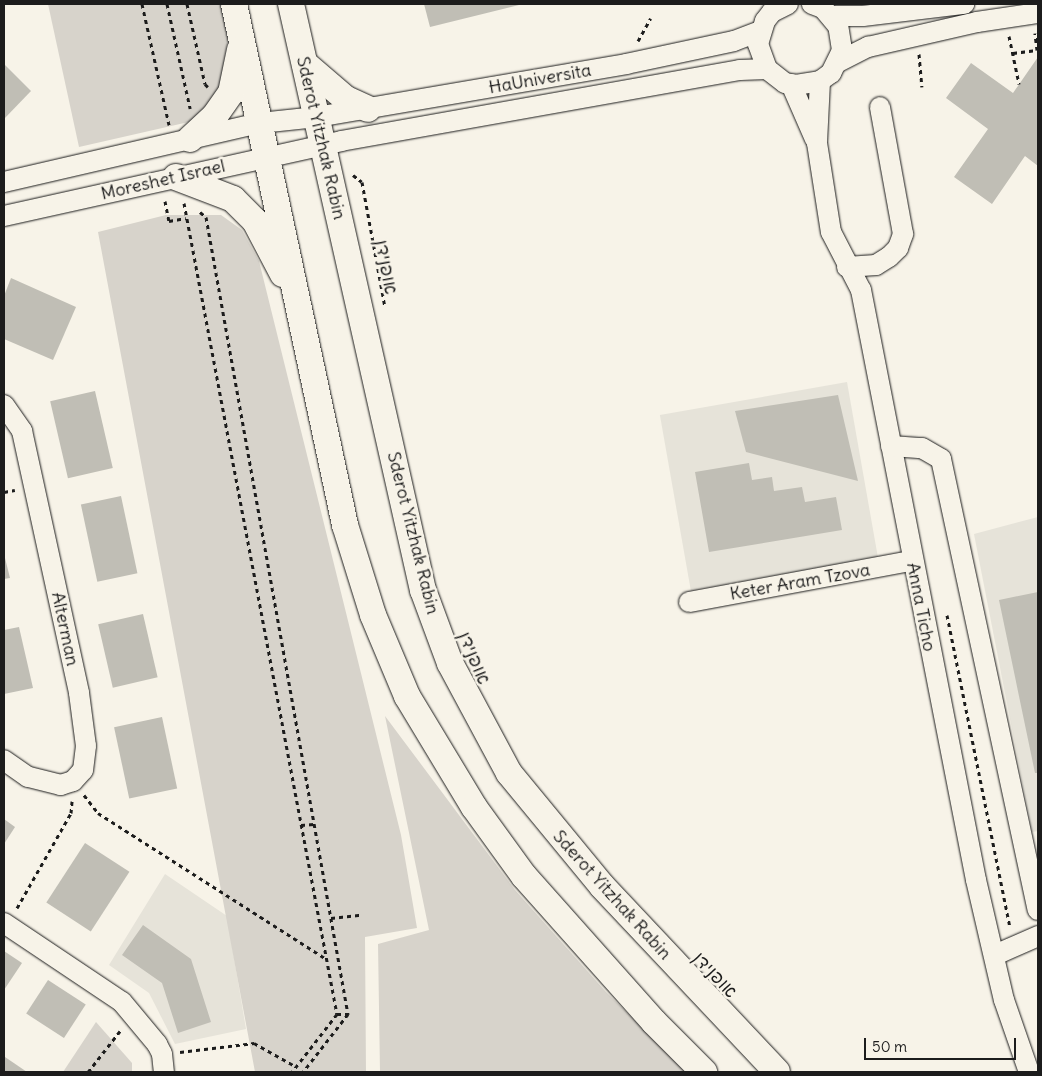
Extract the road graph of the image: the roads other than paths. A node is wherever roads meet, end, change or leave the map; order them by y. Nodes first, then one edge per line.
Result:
1 (234, 4) edge
2 (291, 4) edge
3 (788, 4) edge
4 (812, 4) edge
5 (957, 4) edge
6 (993, 4) edge
7 (1032, 10) edge
8 (831, 16) junction
9 (977, 22) junction
10 (760, 31) junction
11 (242, 42) junction
12 (838, 62) junction
13 (304, 64) junction
14 (767, 69) junction
15 (820, 81) junction
16 (791, 84) junction
17 (880, 107) dead end
18 (368, 109) junction
19 (317, 118) junction
20 (260, 123) junction
21 (178, 129) junction
22 (817, 143) junction
23 (267, 157) junction
24 (332, 159) junction
25 (4, 182) edge
26 (173, 185) junction
27 (4, 216) edge
28 (846, 267) junction
29 (298, 301) junction
30 (4, 405) edge
31 (890, 446) junction
32 (912, 561) junction
33 (689, 602) dead end
34 (4, 760) edge
35 (1038, 910) edge
36 (6, 924) edge
37 (1038, 936) edge
38 (995, 955) junction
39 (163, 1063) edge
40 (704, 1072) edge
41 (778, 1072) edge
42 (1029, 1072) edge

1 - 11 main road
2 - 13 main road, Sderot Yitzhak Rabin
3 - 10 street
4 - 8 street
5 - 8 street
6 - 9 street
7 - 9 street
8 - 12 street
9 - 12 street
10 - 14 street
10 - 18 street, HaUniversita
11 - 20 main road
11 - 21 main road
12 - 15 street
13 - 18 main road
13 - 19 main road, Sderot Yitzhak Rabin
14 - 16 street
14 - 24 street, HaUniversita
15 - 16 street
15 - 22 street, Anna Ticho
16 - 22 street, Anna Ticho
17 - 28 street
18 - 19 street, HaUniversita
19 - 20 street, Moreshet Israel
19 - 24 main road, Sderot Yitzhak Rabin
20 - 21 street, Moreshet Israel
20 - 23 main road
21 - 25 street, Moreshet Israel
22 - 28 street, Anna Ticho
23 - 24 street, Moreshet Israel
23 - 26 street, Moreshet Israel
23 - 29 main road
24 - 41 main road, Sderot Yitzhak Rabin
26 - 27 street, Moreshet Israel
26 - 29 main road
28 - 31 street, Anna Ticho
29 - 40 main road
30 - 34 street, Alterman
31 - 32 street, Anna Ticho
31 - 35 street
32 - 33 street, Keter Aram Tzova
32 - 38 street, Anna Ticho
36 - 39 street
37 - 38 street
38 - 42 street, Anna Ticho

